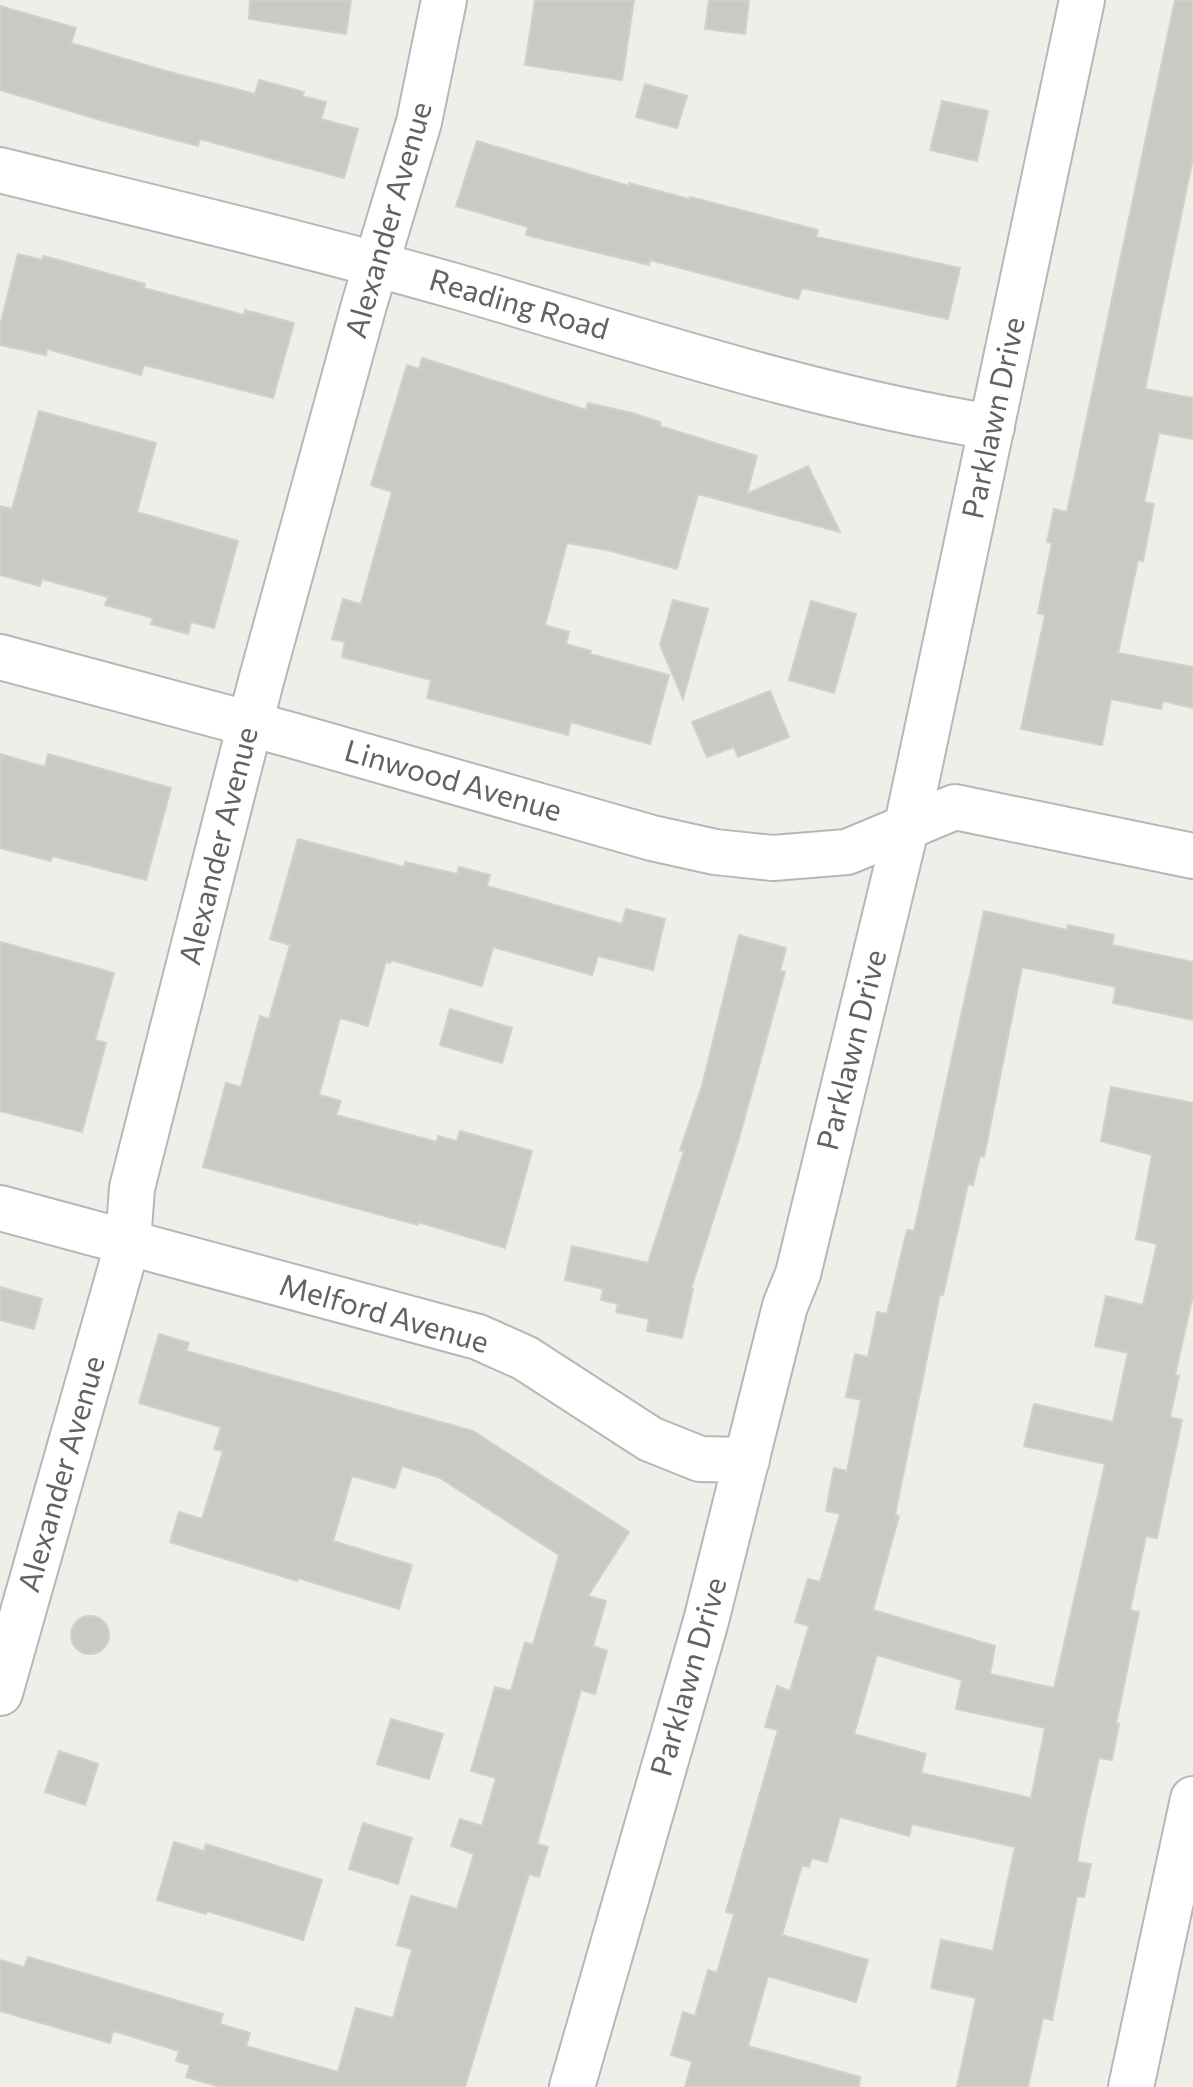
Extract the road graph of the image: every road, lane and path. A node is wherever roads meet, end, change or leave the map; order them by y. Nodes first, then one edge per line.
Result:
1 (444, 0) edge
2 (1082, 0) edge
3 (0, 170) edge
4 (376, 264) junction
5 (992, 427) junction
6 (0, 657) edge
7 (250, 724) junction
8 (907, 825) junction
9 (1193, 856) edge
10 (0, 1208) edge
11 (128, 1242) junction
12 (747, 1460) junction
13 (0, 1693) edge
14 (1193, 1799) edge
15 (572, 2087) edge
16 (1131, 2087) edge

1 - 4 street, Alexander Avenue
2 - 5 street, Parklawn Drive
3 - 4 street, Reading Road
4 - 5 street, Reading Road
4 - 7 street, Alexander Avenue
5 - 8 street, Parklawn Drive
6 - 7 street, Linwood Avenue
7 - 8 street, Linwood Avenue
7 - 11 street, Alexander Avenue
8 - 9 street, Linwood Avenue
8 - 12 street, Parklawn Drive
10 - 11 street, Melford Avenue
11 - 12 street, Melford Avenue
11 - 13 street, Alexander Avenue
12 - 15 street, Parklawn Drive
14 - 16 street

